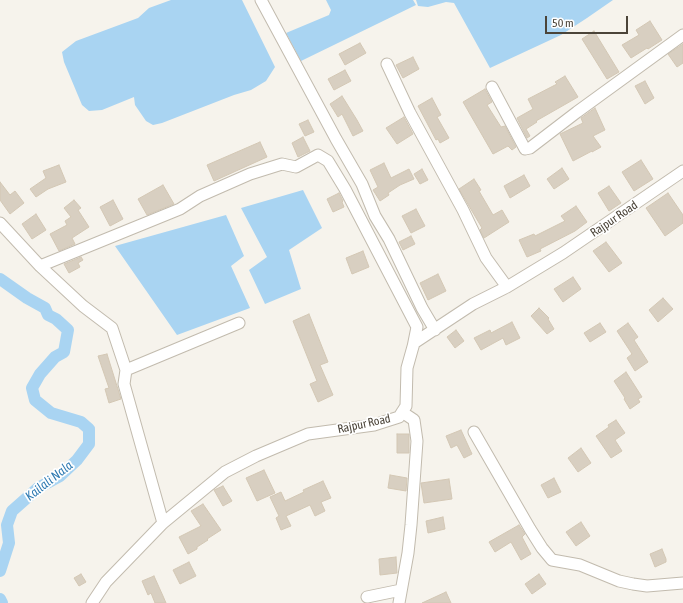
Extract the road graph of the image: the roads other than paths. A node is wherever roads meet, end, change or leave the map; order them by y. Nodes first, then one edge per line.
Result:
1 (261, 0) edge
2 (683, 35) edge
3 (387, 64) dead end
4 (492, 87) dead end
5 (683, 172) edge
6 (0, 223) edge
7 (40, 266) junction
8 (507, 287) junction
9 (239, 323) dead end
10 (435, 330) junction
11 (412, 352) junction
12 (126, 370) junction
13 (402, 412) junction
14 (474, 432) dead end
15 (163, 523) junction
16 (683, 583) edge
17 (401, 590) junction
18 (367, 597) dead end
19 (92, 603) edge
20 (398, 603) edge

1 - 10 street
2 - 4 street
3 - 8 street
5 - 8 street, Rajpur Road
6 - 7 street
7 - 11 street
7 - 12 street
8 - 10 street, Rajpur Road
9 - 12 street
10 - 11 street, Rajpur Road
11 - 13 street, Rajpur Road
12 - 15 street
13 - 15 street, Rajpur Road
13 - 17 street
14 - 16 street
15 - 19 street, Rajpur Road
17 - 18 street
17 - 20 street

